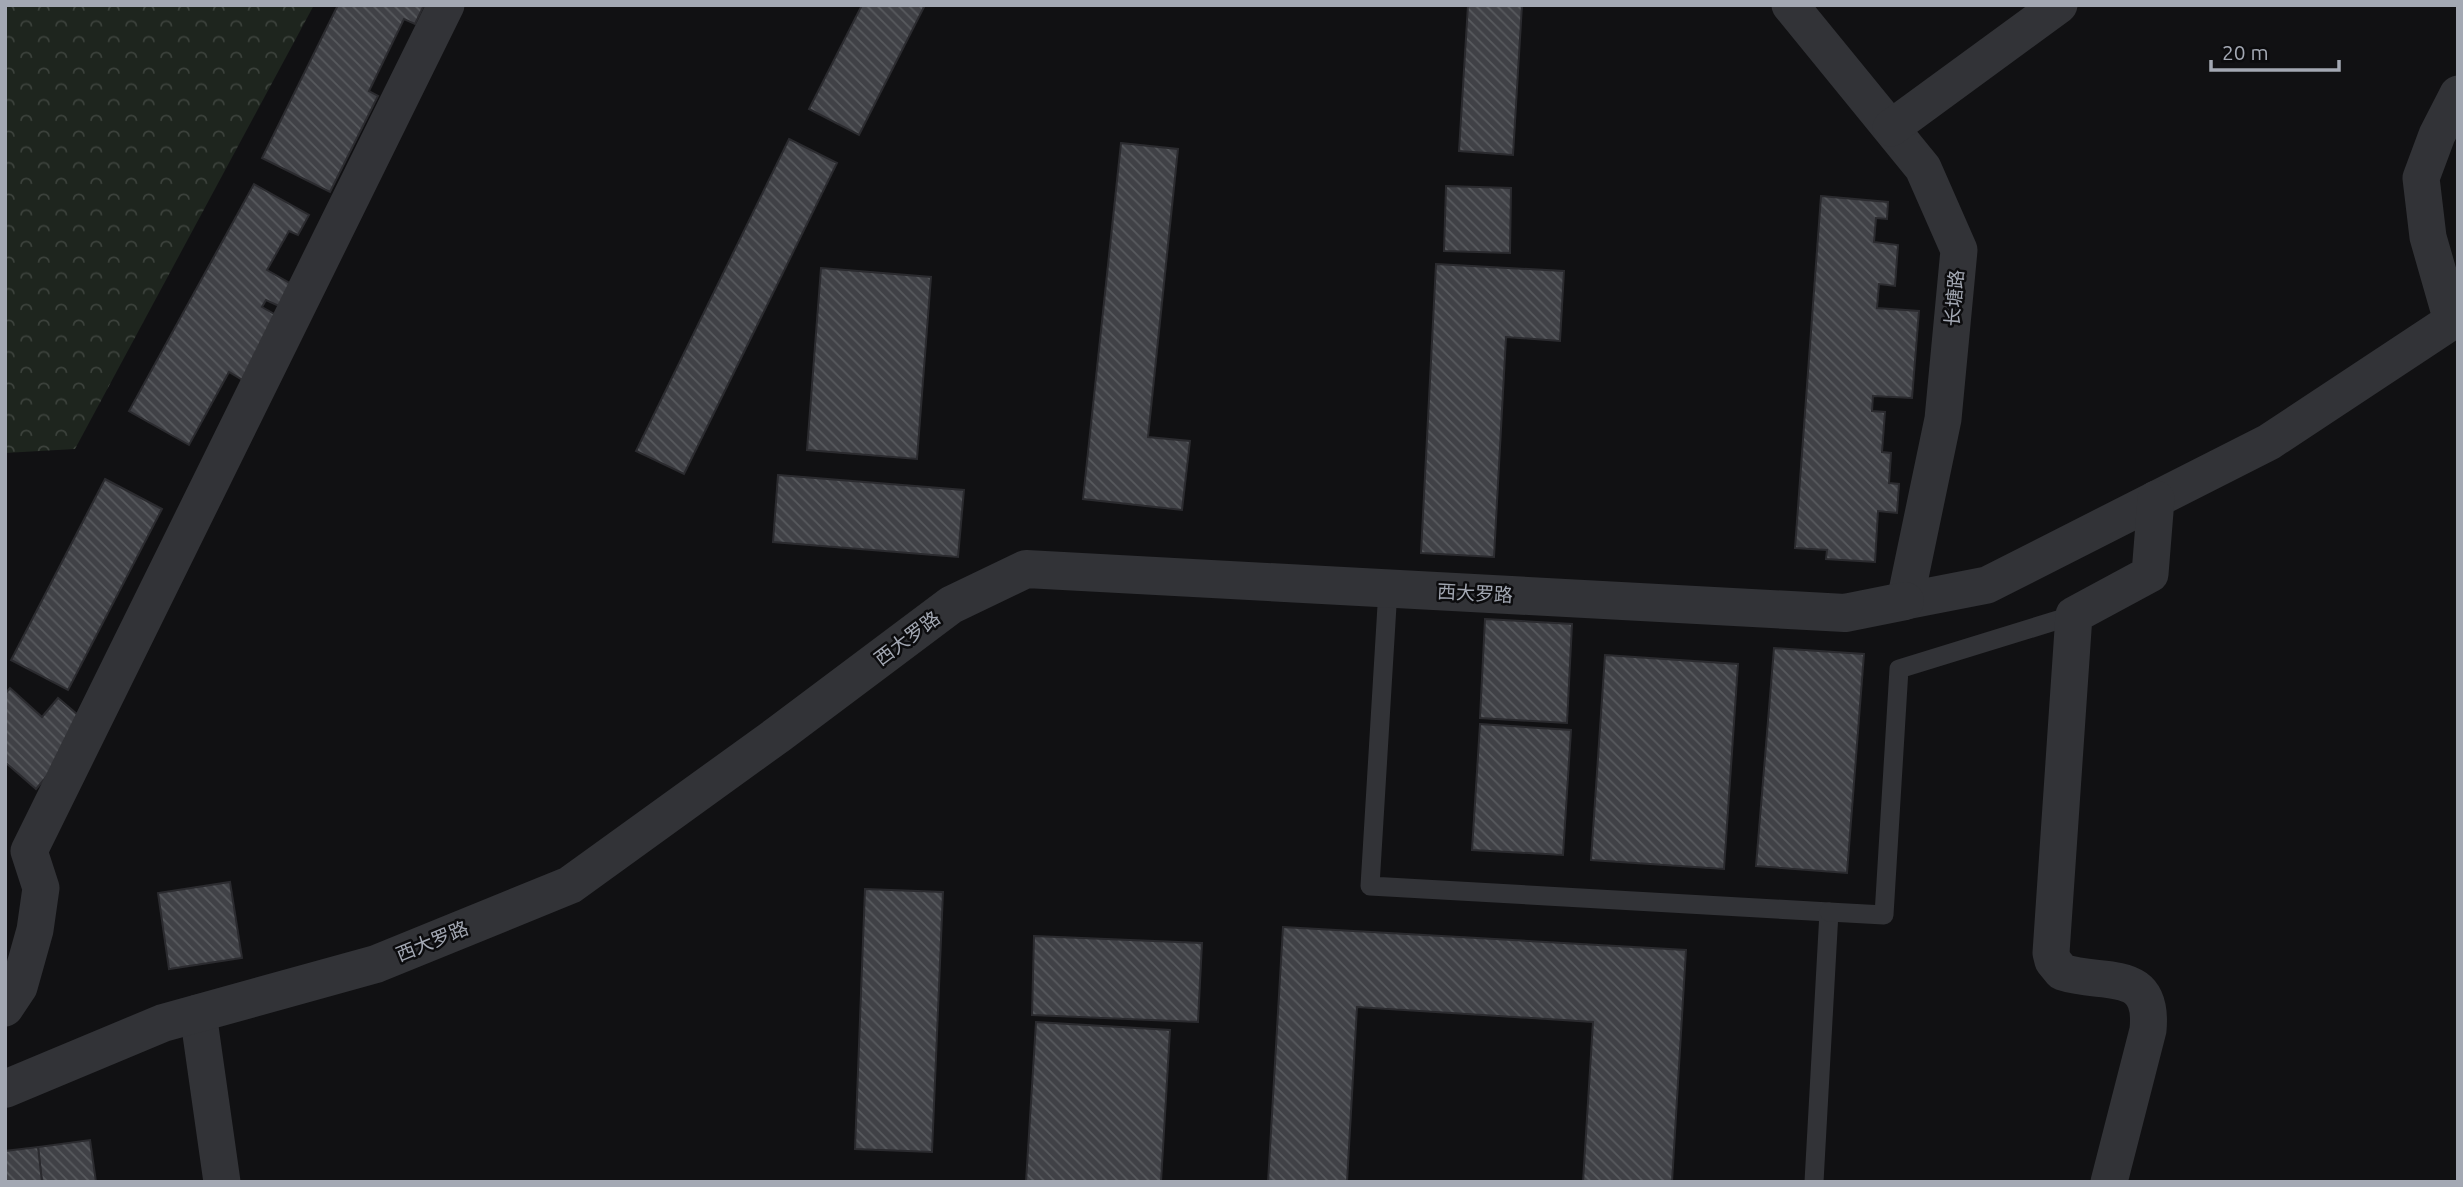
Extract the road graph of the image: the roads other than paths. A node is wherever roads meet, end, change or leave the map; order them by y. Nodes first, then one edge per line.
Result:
1 (446, 5) edge
2 (1790, 5) edge
3 (2059, 5) edge
4 (2458, 94) edge
5 (1891, 128) junction
6 (2156, 499) junction
7 (1388, 589) junction
8 (1905, 601) junction
9 (2074, 615) junction
10 (17, 854) edge
11 (1829, 912) junction
12 (5, 1008) edge
13 (198, 1013) junction
14 (5, 1089) edge
15 (222, 1182) edge
16 (1814, 1182) edge
17 (2109, 1182) edge

1 - 10 street
2 - 5 street, 长塘路
3 - 5 street
4 - 6 street
5 - 8 street, 长塘路
6 - 8 street
6 - 9 street
7 - 8 street, 西大罗路
7 - 11 lane
7 - 13 street, 西大罗路
9 - 11 lane
9 - 17 street
10 - 12 street
11 - 16 lane
13 - 14 street, 西大罗路
13 - 15 street

